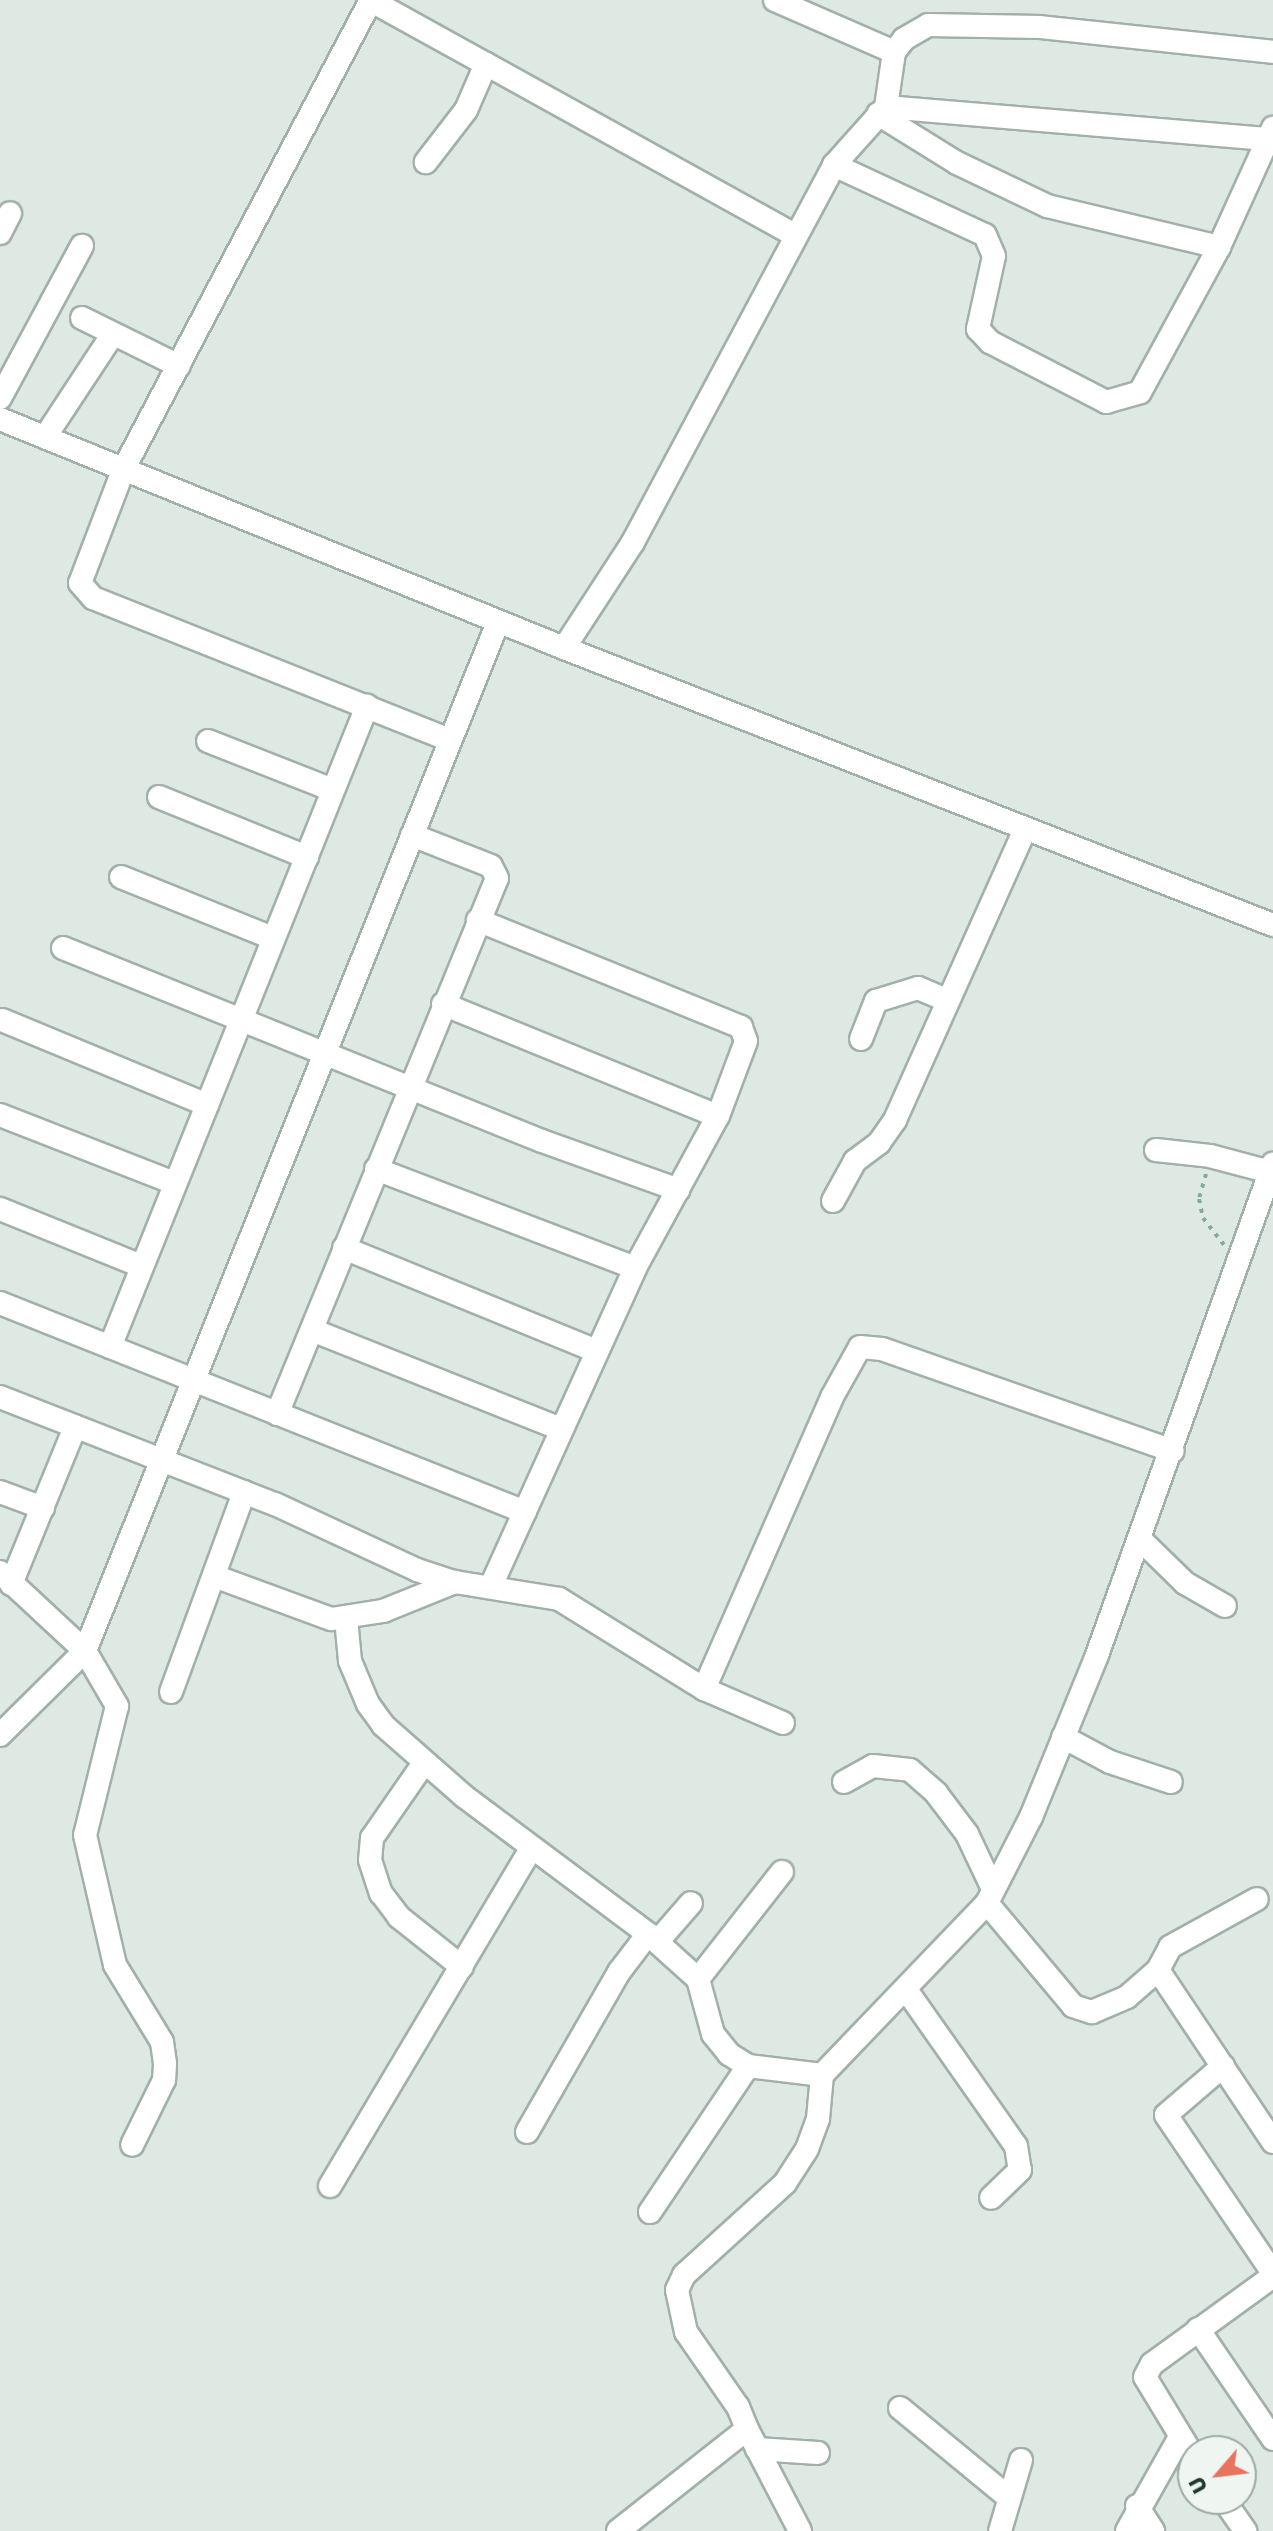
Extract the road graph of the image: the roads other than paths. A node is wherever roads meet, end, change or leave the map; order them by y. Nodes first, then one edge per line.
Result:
1 (370, 0) edge
2 (775, 0) edge
3 (894, 52) junction
4 (1273, 52) edge
5 (486, 64) junction
6 (882, 110) junction
7 (1269, 133) edge
8 (426, 162) dead end
9 (834, 165) junction
10 (794, 235) junction
11 (82, 246) dead end
12 (1219, 247) junction
13 (82, 318) dead end
14 (113, 334) junction
15 (179, 366) junction
16 (0, 398) edge
17 (0, 419) edge
18 (45, 437) junction
19 (124, 468) junction
20 (498, 622) junction
21 (564, 648) junction
22 (367, 706) junction
23 (450, 740) junction
24 (208, 741) dead end
25 (333, 790) junction
26 (159, 797) dead end
27 (1025, 830) junction
28 (412, 835) junction
29 (307, 857) junction
30 (121, 877) dead end
31 (478, 920) junction
32 (1273, 925) edge
33 (273, 938) junction
34 (63, 948) dead end
35 (946, 1000) junction
36 (443, 1004) junction
37 (241, 1018) junction
38 (2, 1020) dead end
39 (861, 1039) dead end
40 (325, 1053) junction
41 (410, 1086) junction
42 (207, 1105) junction
43 (0, 1115) edge
44 (718, 1116) junction
45 (1156, 1150) dead end
46 (1272, 1168) edge
47 (376, 1169) junction
48 (174, 1183) junction
49 (679, 1190) junction
50 (833, 1201) dead end
51 (0, 1209) edge
52 (344, 1248) junction
53 (141, 1266) junction
54 (635, 1268) junction
55 (0, 1303) edge
56 (312, 1330) junction
57 (110, 1347) junction
58 (594, 1350) junction
59 (191, 1380) junction
60 (0, 1397) edge
61 (277, 1414) junction
62 (75, 1427) junction
63 (561, 1429) junction
64 (1173, 1451) junction
65 (159, 1460) junction
66 (0, 1492) edge
67 (244, 1492) junction
68 (43, 1508) junction
69 (525, 1512) junction
70 (1141, 1540) junction
71 (214, 1576) junction
72 (6, 1578) edge
73 (455, 1582) junction
74 (491, 1586) junction
75 (1225, 1606) dead end
76 (346, 1618) junction
77 (85, 1651) junction
78 (704, 1689) junction
79 (171, 1692) dead end
80 (783, 1723) dead end
81 (0, 1735) edge
82 (1063, 1737) junction
83 (424, 1763) junction
84 (844, 1782) dead end
85 (1171, 1782) dead end
86 (531, 1849) junction
87 (782, 1872) dead end
88 (990, 1896) junction
89 (1257, 1899) dead end
90 (691, 1903) dead end
91 (653, 1937) junction
92 (462, 1967) junction
93 (1158, 1970) junction
94 (698, 1979) junction
95 (907, 1991) junction
96 (748, 2066) junction
97 (1223, 2066) junction
98 (822, 2075) junction
99 (527, 2132) dead end
100 (1273, 2142) edge
101 (132, 2145) dead end
102 (330, 2186) dead end
103 (991, 2198) dead end
104 (650, 2212) dead end
105 (1270, 2284) edge
106 (1198, 2329) junction
107 (900, 2408) dead end
108 (1180, 2435) edge
109 (752, 2439) junction
110 (1273, 2439) edge
111 (818, 2453) dead end
112 (1177, 2458) edge
113 (1021, 2460) dead end
114 (1008, 2497) junction
115 (1137, 2506) junction
116 (618, 2531) edge
117 (800, 2531) edge
118 (1000, 2531) edge
119 (1127, 2531) edge
120 (1153, 2531) edge

1 - 5 street
1 - 15 street
2 - 3 street
3 - 4 street
3 - 6 street
5 - 8 street
5 - 10 street
6 - 7 street
6 - 9 street
6 - 12 street
7 - 12 street
9 - 10 street
9 - 12 street
10 - 21 street
11 - 16 street
13 - 14 street
14 - 15 street
14 - 18 street
15 - 19 street
17 - 18 street
18 - 19 street
19 - 20 street
19 - 22 street
20 - 21 street
20 - 23 street
21 - 27 street
22 - 23 street
22 - 25 street
23 - 28 street
24 - 25 street
25 - 29 street
26 - 29 street
27 - 32 street
27 - 35 street
28 - 31 street
28 - 40 street
29 - 33 street
30 - 33 street
31 - 36 street
31 - 44 street
33 - 37 street
34 - 37 street
35 - 39 street
35 - 50 street
36 - 41 street
36 - 44 street
37 - 40 street
37 - 42 street
38 - 42 street
40 - 41 street
40 - 59 street
41 - 47 street
41 - 49 street
42 - 48 street
43 - 48 street
44 - 49 street
45 - 46 street
46 - 64 street
47 - 52 street
47 - 54 street
48 - 53 street
49 - 54 street
51 - 53 street
52 - 56 street
52 - 58 street
53 - 57 street
54 - 58 street
55 - 57 street
56 - 61 street
56 - 63 street
57 - 59 street
58 - 63 street
59 - 61 street
59 - 65 street
60 - 62 street
61 - 69 street
62 - 65 street
62 - 68 street
63 - 69 street
64 - 70 street
64 - 78 street
65 - 67 street
65 - 77 street
66 - 68 street
67 - 71 street
67 - 73 street
68 - 72 street
69 - 74 street
70 - 75 street
70 - 82 street
71 - 76 street
71 - 79 street
72 - 77 street
73 - 74 street
73 - 76 street
74 - 78 street
76 - 83 street
77 - 81 street
77 - 101 street
78 - 80 street
82 - 85 street
82 - 88 street
83 - 86 street
83 - 92 street
84 - 88 street
86 - 91 street
86 - 92 street
87 - 94 street
88 - 93 street
88 - 95 street
89 - 93 street
90 - 91 street
91 - 94 street
91 - 99 street
92 - 102 street
93 - 97 street
94 - 96 street
95 - 98 street
95 - 103 street
96 - 98 street
96 - 104 street
97 - 100 street
97 - 105 street
98 - 109 street
105 - 106 street
106 - 108 street
106 - 110 street
107 - 114 street
109 - 111 street
109 - 116 street
109 - 117 street
112 - 115 street
113 - 114 street
114 - 118 street
115 - 119 street
115 - 120 street

